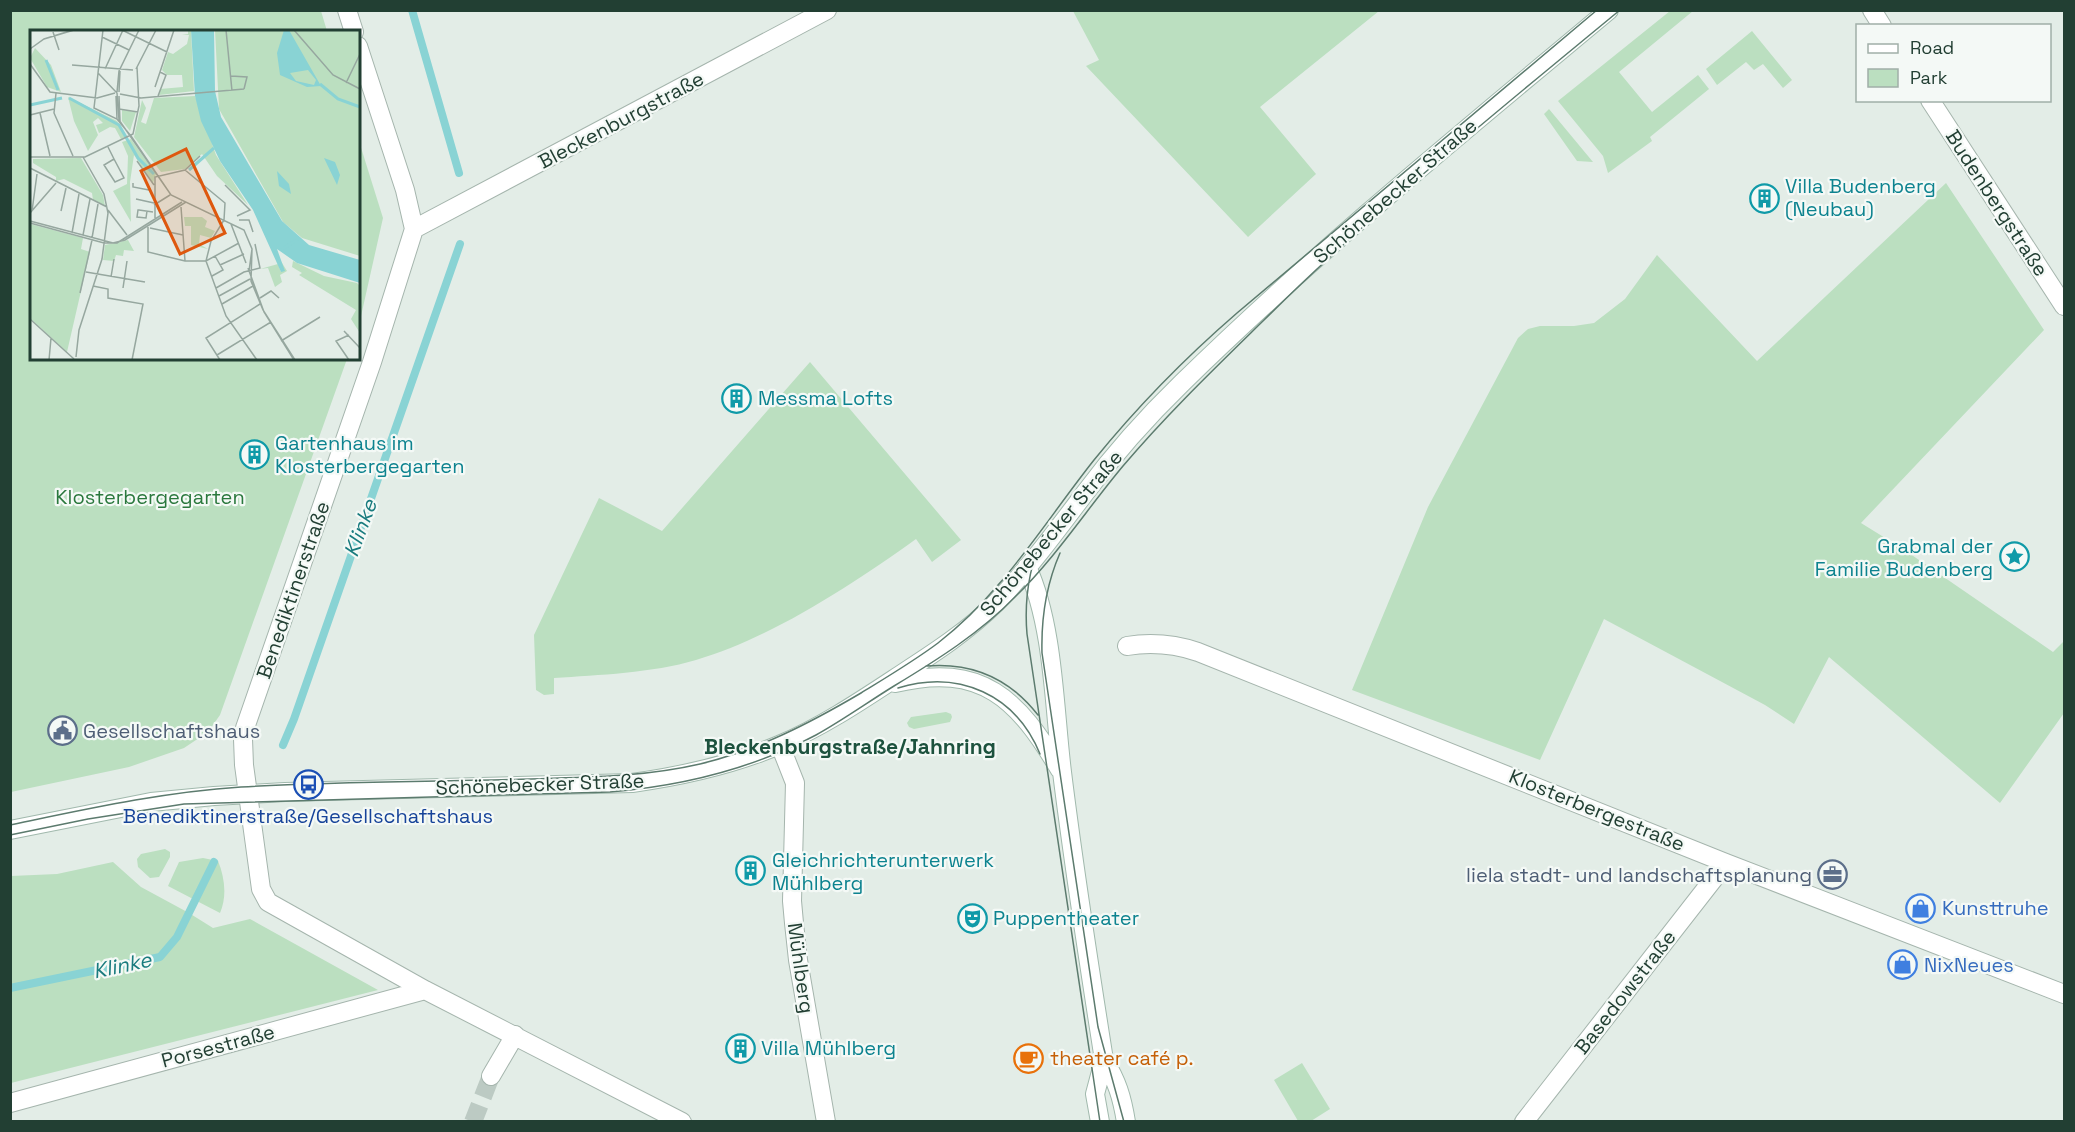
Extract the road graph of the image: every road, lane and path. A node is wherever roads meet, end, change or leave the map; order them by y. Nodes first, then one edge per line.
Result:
1 (347, 10) edge
2 (827, 10) edge
3 (1609, 10) edge
4 (1872, 10) edge
5 (1881, 24) edge
6 (353, 30) edge
7 (360, 52) edge
8 (1931, 102) edge
9 (414, 229) junction
10 (2064, 306) edge
11 (1027, 567) junction
12 (1127, 646) dead end
13 (884, 685) junction
14 (780, 745) junction
15 (1062, 774) junction
16 (248, 794) junction
17 (10, 830) edge
18 (1726, 863) junction
19 (425, 990) junction
20 (2064, 994) edge
21 (514, 1035) junction
22 (1104, 1060) junction
23 (491, 1076) tunnel mouth
24 (10, 1103) edge
25 (651, 1115) edge
26 (682, 1122) edge
27 (826, 1122) edge
28 (1100, 1122) edge
29 (1125, 1122) edge
30 (1524, 1122) edge

1 - 6 street
2 - 9 street, Bleckenburgstraße
3 - 11 street, Schönebecker Straße
4 - 5 street
7 - 9 street
8 - 10 street, Budenbergstraße
9 - 16 street, Benediktinerstraße
11 - 13 street, Schönebecker Straße
11 - 15 street
12 - 18 street, Klosterbergestraße
13 - 14 street, Schönebecker Straße
13 - 15 street
14 - 16 street, Schönebecker Straße
14 - 27 street, Mühlberg
15 - 22 street
16 - 17 street, Schönebecker Straße
16 - 19 street
18 - 20 street, Klosterbergestraße
18 - 30 street, Basedowstraße
19 - 21 street
19 - 24 street, Porsestraße
21 - 23 street
21 - 25 street
22 - 28 street
22 - 29 street
25 - 26 street

